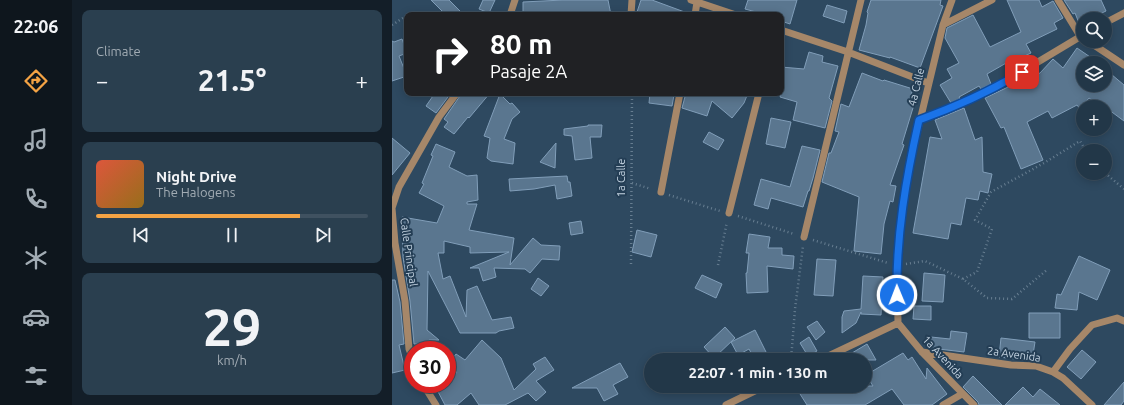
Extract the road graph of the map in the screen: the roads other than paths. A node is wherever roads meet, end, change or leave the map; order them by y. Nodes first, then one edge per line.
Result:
1 (516, 0) edge
2 (632, 0) edge
3 (861, 0) edge
4 (952, 0) edge
5 (992, 0) edge
6 (1058, 0) edge
7 (694, 1) edge
8 (511, 12) edge
9 (631, 12) edge
10 (695, 12) edge
11 (727, 12) edge
12 (1124, 13) edge
13 (1112, 19) edge
14 (943, 25) junction
15 (1076, 27) edge
16 (784, 31) edge
17 (1076, 40) edge
18 (1098, 48) edge
19 (848, 52) junction
20 (1124, 65) edge
21 (928, 83) junction
22 (455, 96) edge
23 (679, 96) edge
24 (759, 96) edge
25 (919, 120) junction
26 (661, 192) road end
27 (392, 208) edge
28 (392, 208) edge
29 (729, 213) road end
30 (804, 237) road end
31 (1124, 321) edge
32 (898, 323) junction
33 (408, 341) edge
34 (922, 352) junction
35 (835, 353) edge
36 (1053, 372) junction
37 (429, 393) edge
38 (754, 393) edge
39 (962, 394) junction
40 (739, 402) edge
41 (436, 405) edge
42 (726, 405) edge
43 (943, 405) edge
44 (974, 405) edge
45 (1092, 405) edge

1 - 8 street
2 - 9 street
3 - 19 street
4 - 14 street, 4a Calle
5 - 14 street
6 - 15 street
7 - 10 street
7 - 11 street
12 - 13 street
14 - 21 street, 4a Calle
16 - 19 street
17 - 25 street
18 - 20 street
19 - 21 street
19 - 30 street
21 - 25 street, 4a Calle
22 - 27 street, Calle Principal
23 - 26 street
24 - 29 street
25 - 32 street, 4a Calle
28 - 33 street, Calle Principal
31 - 36 street
32 - 34 street, 1a Avenida
32 - 35 street
34 - 36 street, 2a Avenida
34 - 39 street, 1a Avenida
36 - 45 street, 2a Avenida
37 - 41 street
38 - 40 street
39 - 43 street
39 - 44 street, 1a Avenida
40 - 42 street

